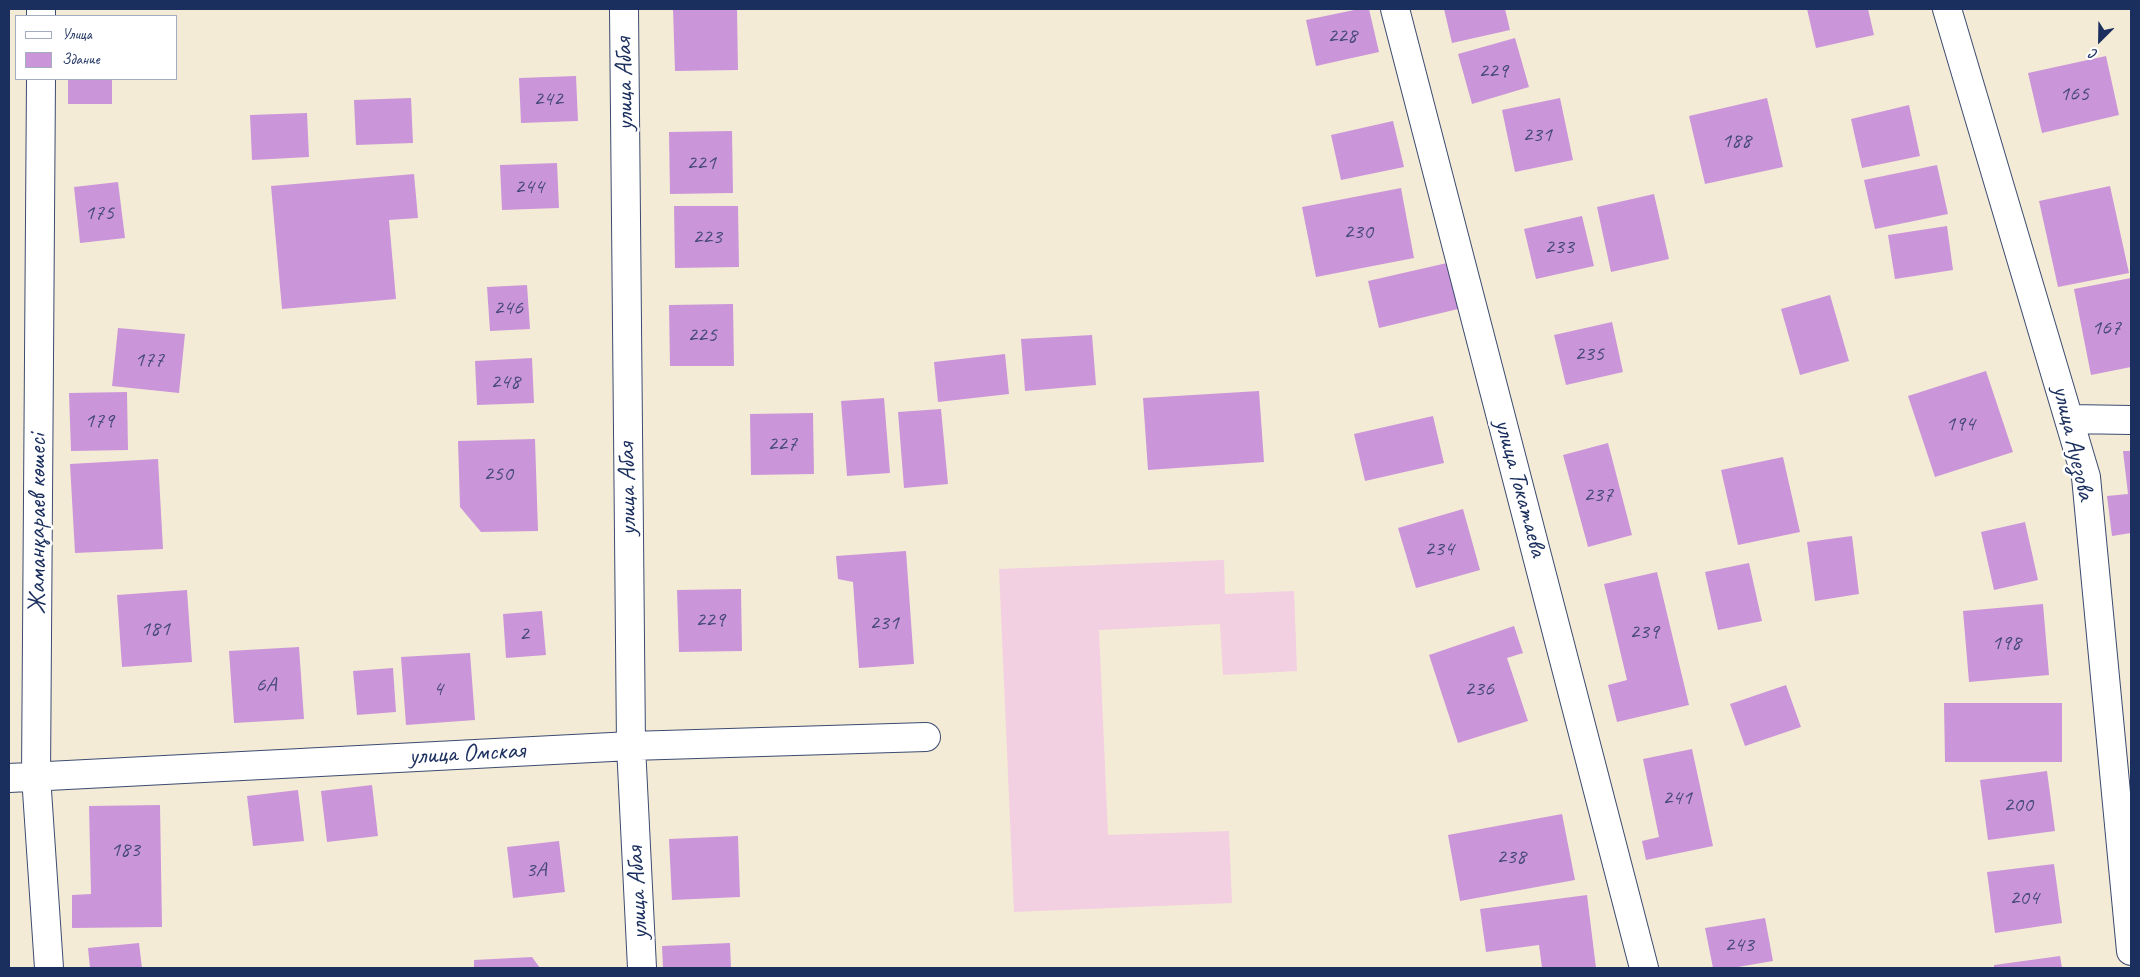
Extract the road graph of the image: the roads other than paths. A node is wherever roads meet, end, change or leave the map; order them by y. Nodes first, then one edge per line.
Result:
1 (624, 9) edge
2 (1395, 9) edge
3 (1947, 9) edge
4 (41, 80) edge
5 (2070, 419) junction
6 (2131, 420) edge
7 (926, 737) dead end
8 (631, 746) junction
9 (36, 776) junction
10 (9, 778) edge
11 (2131, 951) edge
12 (49, 968) edge
13 (642, 968) edge
14 (1644, 968) edge

1 - 8 street, улица Абая
2 - 14 street, улица Токатаева
3 - 5 street, улица Ауезова
4 - 9 street, Жаманқараев көшесі
5 - 6 street
5 - 11 street, улица Ауезова
7 - 8 street, улица Омская
8 - 9 street, улица Омская
8 - 13 street, улица Абая
9 - 10 street, улица Омская
9 - 12 street, Жаманқараев көшесі

